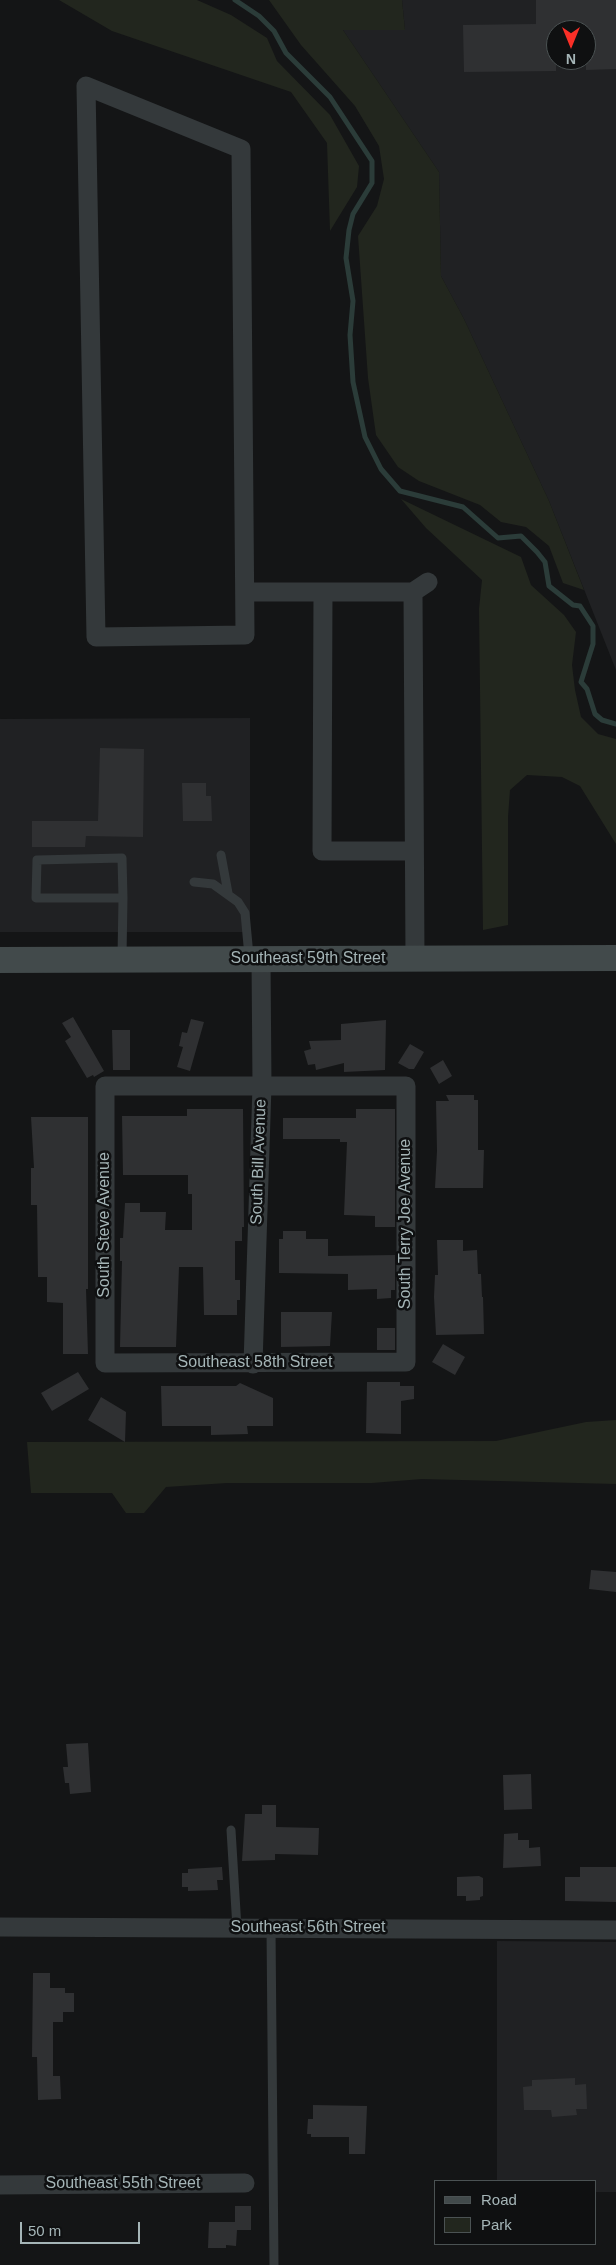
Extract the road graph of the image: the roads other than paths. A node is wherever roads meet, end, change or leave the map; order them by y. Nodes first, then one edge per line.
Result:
1 (245, 592) junction
2 (323, 592) junction
3 (413, 851) junction
4 (221, 855) dead end
5 (194, 882) dead end
6 (228, 893) junction
7 (123, 898) junction
8 (616, 958) edge
9 (122, 959) junction
10 (255, 959) junction
11 (416, 959) junction
12 (0, 960) edge
13 (262, 1086) junction
14 (406, 1362) joint
15 (105, 1364) joint
16 (253, 1364) junction
17 (231, 1830) dead end
18 (0, 1926) edge
19 (237, 1928) junction
20 (270, 1928) junction
21 (616, 1930) edge
22 (245, 2183) dead end
23 (0, 2185) edge
24 (274, 2264) edge

1 - 1 street
1 - 2 street
2 - 3 street
2 - 3 street
3 - 11 street
4 - 6 lane
5 - 6 lane
6 - 10 lane
7 - 7 lane
7 - 9 lane
8 - 11 main road, Southeast 59th Street
9 - 10 main road, Southeast 59th Street
9 - 12 main road, Southeast 59th Street
10 - 11 main road, Southeast 59th Street
10 - 13 street, South Bill Avenue
13 - 14 street, South Terry Joe Avenue
13 - 15 street, South Steve Avenue
13 - 16 street, South Bill Avenue
14 - 16 street, Southeast 58th Street
15 - 16 street, Southeast 58th Street
17 - 19 lane
18 - 19 street, Southeast 56th Street
19 - 20 street, Southeast 56th Street
20 - 21 street, Southeast 56th Street
20 - 24 lane
22 - 23 street, Southeast 55th Street

